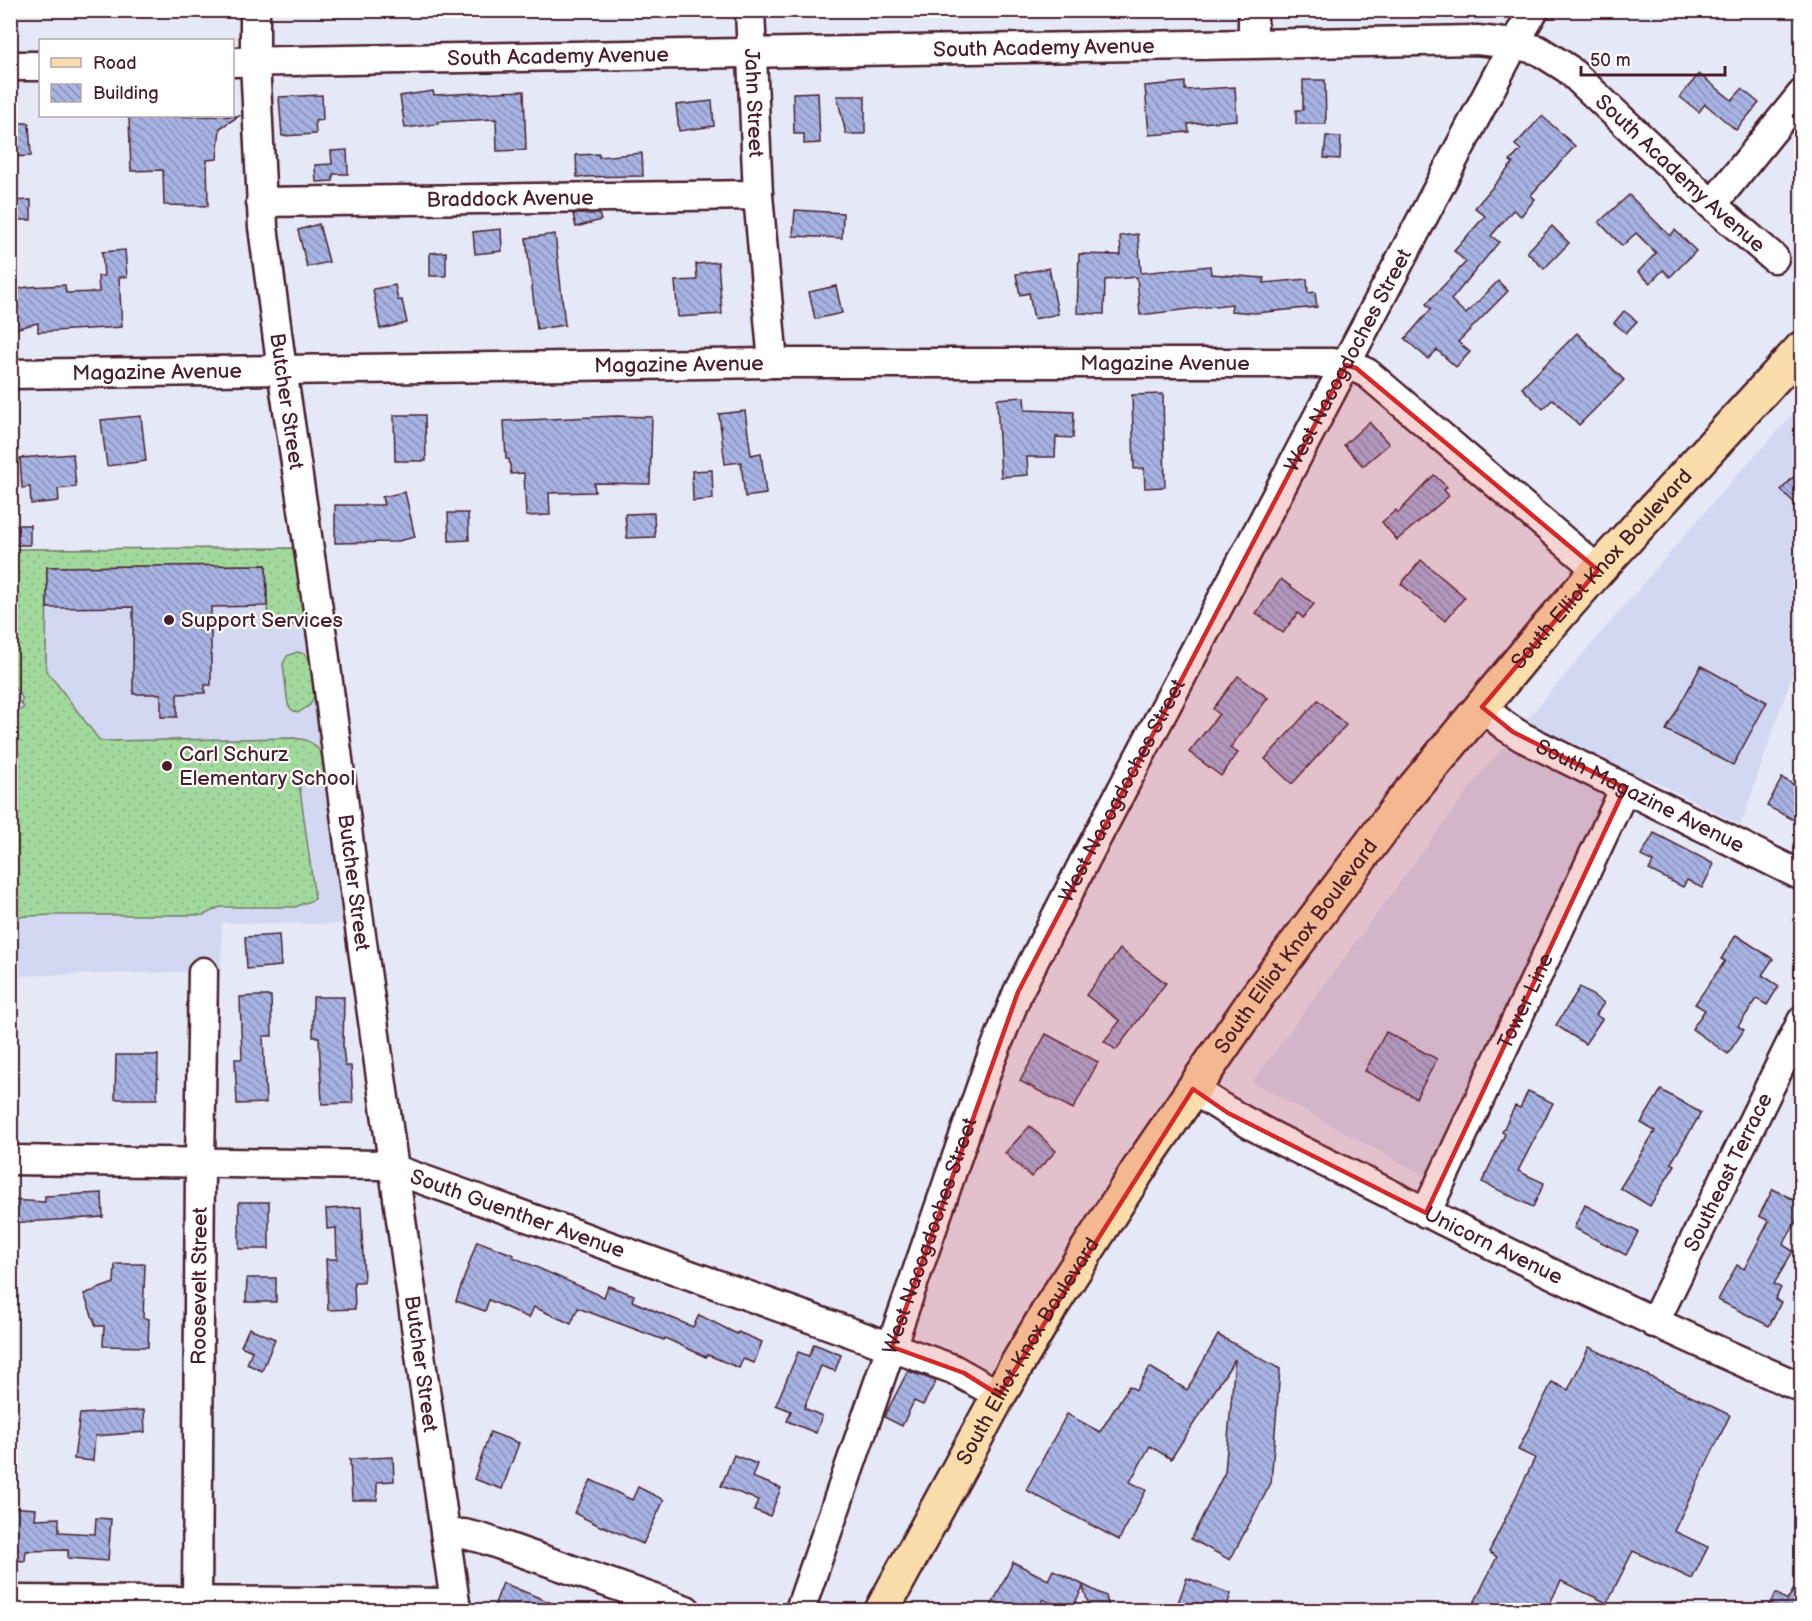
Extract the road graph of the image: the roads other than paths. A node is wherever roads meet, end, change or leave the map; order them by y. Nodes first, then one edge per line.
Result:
1 (255, 10) edge
2 (750, 10) edge
3 (1252, 10) edge
4 (1534, 10) edge
5 (1253, 44) junction
6 (1515, 44) junction
7 (751, 54) junction
8 (244, 62) edge
9 (10, 66) edge
10 (39, 66) edge
11 (1802, 94) edge
12 (758, 195) junction
13 (261, 202) junction
14 (1712, 206) junction
15 (1774, 258) dead end
16 (1802, 348) edge
17 (773, 363) junction
18 (1346, 365) junction
19 (282, 370) junction
20 (10, 374) edge
21 (1598, 570) junction
22 (1482, 707) junction
23 (1625, 788) junction
24 (1802, 876) edge
25 (203, 972) dead end
26 (1802, 1021) edge
27 (1193, 1089) junction
28 (10, 1160) edge
29 (200, 1164) junction
30 (394, 1169) junction
31 (1426, 1212) junction
32 (1654, 1323) junction
33 (892, 1347) junction
34 (1802, 1388) edge
35 (999, 1395) junction
36 (447, 1535) junction
37 (10, 1600) edge
38 (197, 1601) junction
39 (456, 1607) edge
40 (686, 1611) edge
41 (800, 1611) edge
42 (882, 1611) edge

1 - 8 street, Butcher Street
2 - 7 street, Jahn Street
3 - 5 street
4 - 6 street, West Nacogdoches Street
5 - 6 street, South Academy Avenue
5 - 7 street, South Academy Avenue
6 - 14 street, South Academy Avenue
6 - 18 street, West Nacogdoches Street
7 - 8 street, South Academy Avenue
7 - 12 street, Jahn Street
8 - 13 street, Butcher Street
9 - 10 street
11 - 14 street
12 - 13 street, Braddock Avenue
12 - 17 street, Jahn Street
13 - 19 street, Butcher Street
14 - 15 street, South Academy Avenue
16 - 21 main road, South Elliot Knox Boulevard
17 - 18 street, Magazine Avenue
17 - 19 street, Magazine Avenue
18 - 21 street
18 - 33 street, West Nacogdoches Street
19 - 20 street, Magazine Avenue
19 - 30 street, Butcher Street
21 - 22 main road, South Elliot Knox Boulevard
22 - 23 street, South Magazine Avenue
22 - 27 main road, South Elliot Knox Boulevard
23 - 24 street, South Magazine Avenue
23 - 31 street, Tower Line
25 - 29 street, Roosevelt Street
26 - 32 street, Southeast Terrace
27 - 31 street, Unicorn Avenue
27 - 35 main road, South Elliot Knox Boulevard
28 - 29 street, South Guenther Avenue
29 - 30 street, South Guenther Avenue
29 - 38 street, Roosevelt Street
30 - 33 street, South Guenther Avenue
30 - 36 street, Butcher Street
31 - 32 street, Unicorn Avenue
32 - 34 street, Unicorn Avenue
33 - 35 street, South Guenther Avenue
33 - 41 street, West Nacogdoches Street
35 - 42 main road, South Elliot Knox Boulevard
36 - 39 street, Butcher Street
36 - 40 street
37 - 38 street
38 - 39 street

